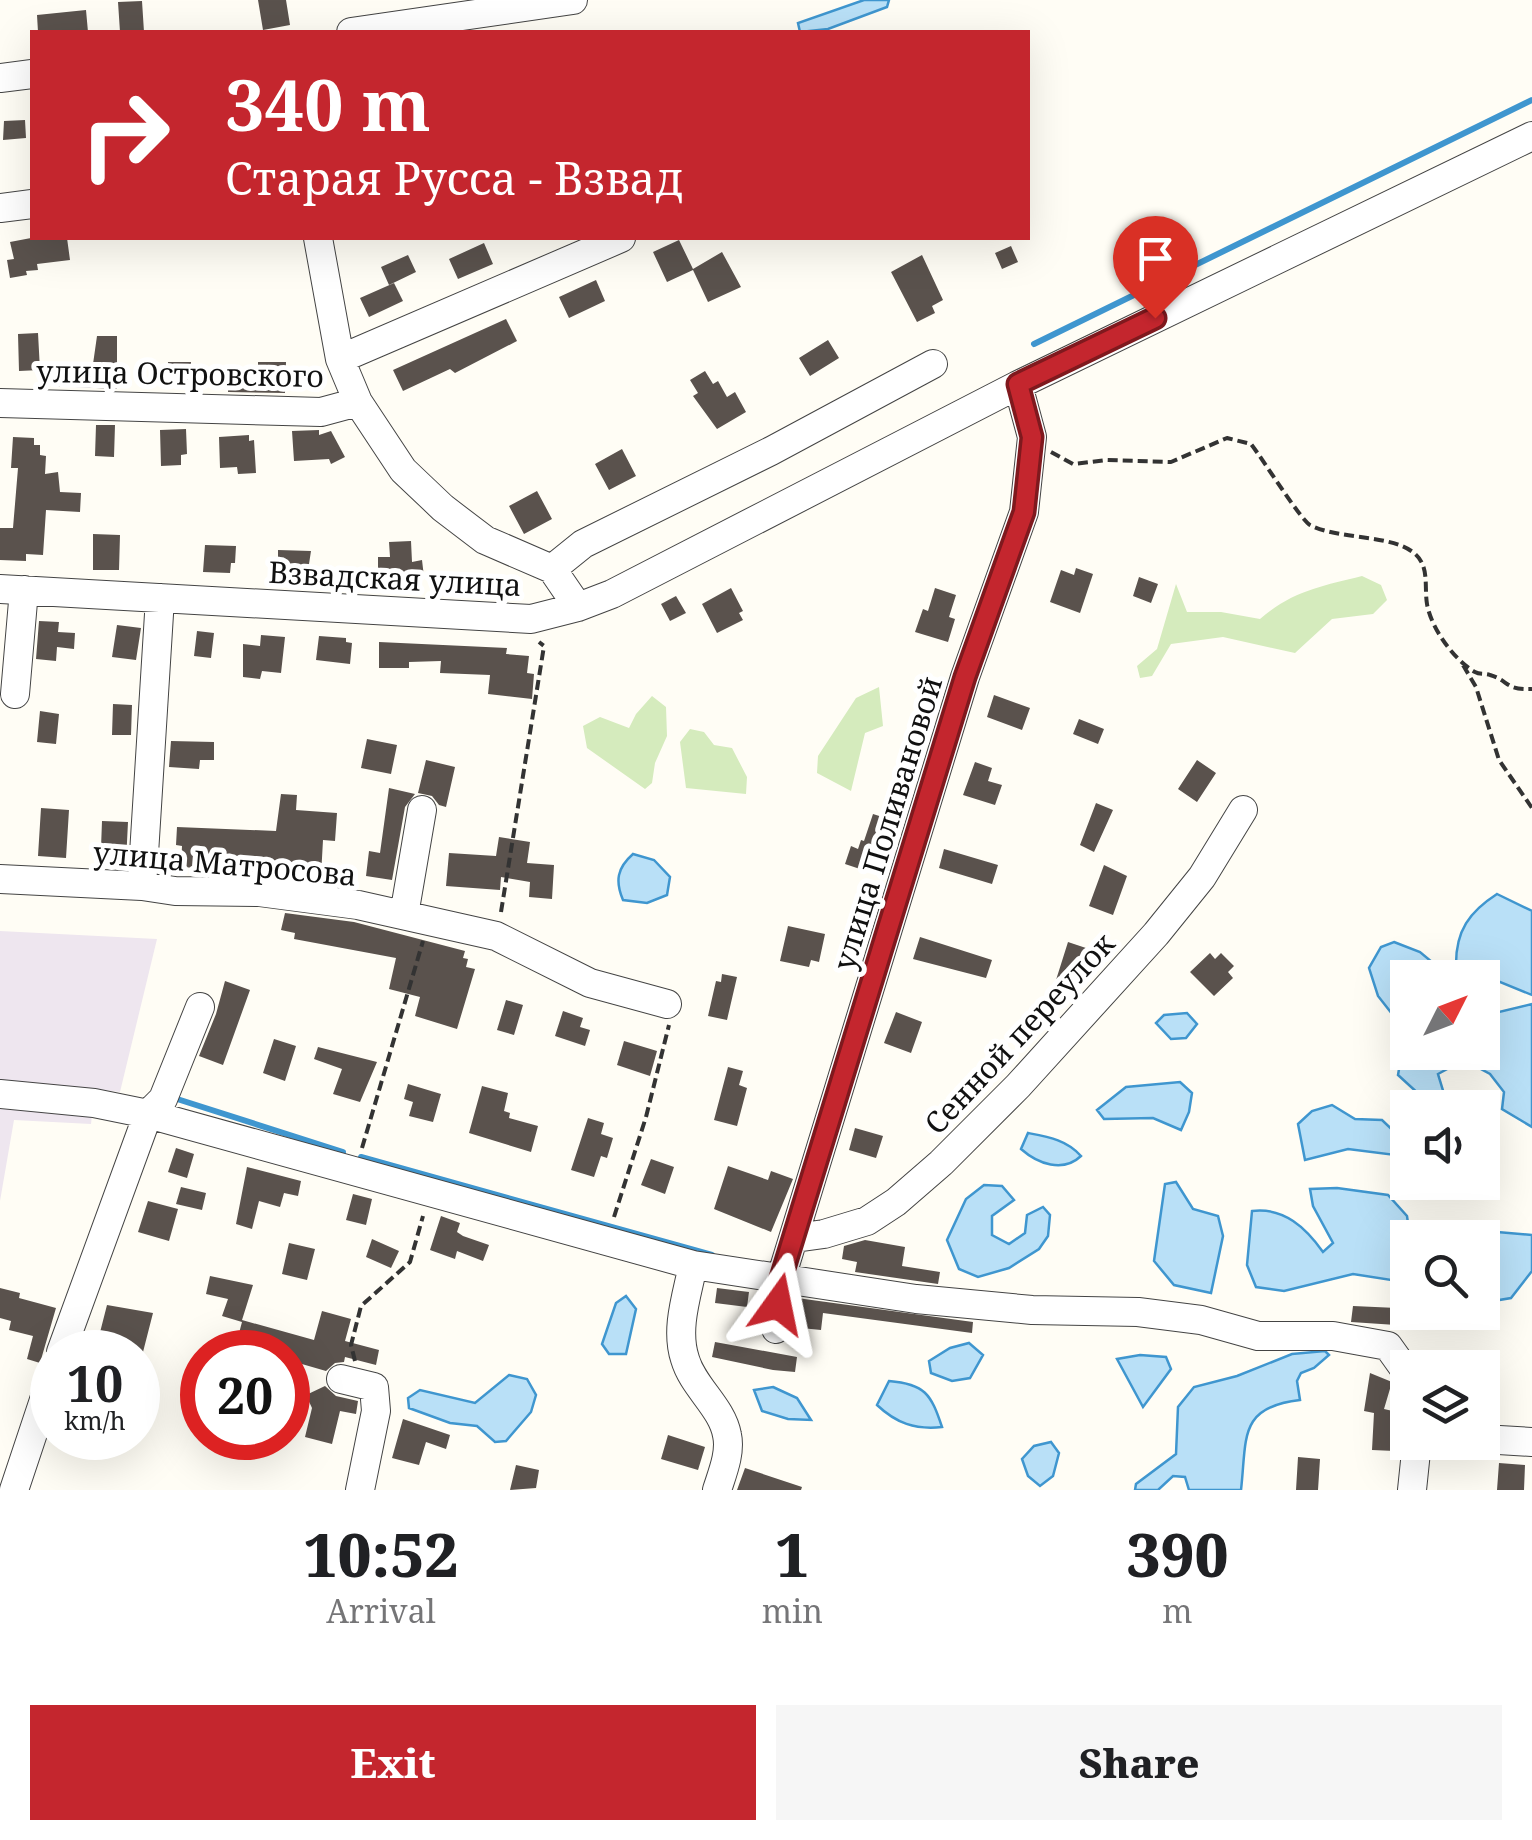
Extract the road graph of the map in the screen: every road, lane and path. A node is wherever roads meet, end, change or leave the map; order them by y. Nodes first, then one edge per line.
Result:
1 (573, 0) edge
2 (366, 30) edge
3 (30, 74) edge
4 (0, 78) edge
5 (1532, 136) edge
6 (30, 204) edge
7 (0, 208) edge
8 (318, 240) edge
9 (616, 240) edge
10 (340, 359) junction
11 (933, 364) dead end
12 (1018, 384) junction
13 (358, 402) junction
14 (0, 403) edge
15 (1032, 437) junction
16 (552, 568) junction
17 (12, 590) edge
18 (160, 598) junction
19 (578, 607) junction
20 (530, 618) junction
21 (1460, 661) junction
22 (1532, 689) edge
23 (15, 694) dead end
24 (1532, 808) edge
25 (422, 810) dead end
26 (1242, 810) dead end
27 (0, 880) edge
28 (142, 886) junction
29 (416, 918) junction
30 (496, 936) junction
31 (667, 1004) joint
32 (200, 1008) dead end
33 (0, 1094) edge
34 (148, 1114) junction
35 (355, 1171) junction
36 (430, 1192) junction
37 (614, 1219) dead end
38 (795, 1238) junction
39 (694, 1265) junction
40 (781, 1278) junction
41 (776, 1329) dead end
42 (69, 1330) edge
43 (1391, 1350) edge
44 (350, 1381) joint
45 (1500, 1440) edge
46 (30, 1442) edge
47 (1532, 1442) edge
48 (1416, 1460) edge
49 (14, 1490) edge
50 (360, 1490) edge
51 (717, 1490) edge
52 (1412, 1490) edge

1 - 2 street
3 - 4 street
5 - 12 street, Взвадская улица
6 - 7 street
8 - 10 street
9 - 10 street, улица Островского
10 - 13 street
11 - 16 street
12 - 15 street, улица Поливановой
12 - 19 street, Взвадская улица
13 - 14 street, улица Островского
13 - 16 street
15 - 21 path
15 - 38 street, улица Поливановой
16 - 19 street
17 - 18 street, Взвадская улица
17 - 23 street
18 - 20 street, Взвадская улица
18 - 28 street
19 - 20 street, Взвадская улица
20 - 30 path
21 - 22 path
21 - 24 path
25 - 29 street
26 - 38 street, Сенной переулок
27 - 28 street, улица Матросова
28 - 29 street, улица Матросова
29 - 30 street, улица Матросова
29 - 35 path
30 - 31 street, улица Матросова
31 - 37 path
32 - 34 street
33 - 34 street
34 - 35 street
34 - 42 street
35 - 36 street
36 - 39 street
36 - 44 path
38 - 40 street, улица Поливановой
39 - 40 street
39 - 51 street
40 - 41 street, улица Поливановой
40 - 43 street
44 - 50 street
45 - 47 street
46 - 49 street
48 - 52 street

